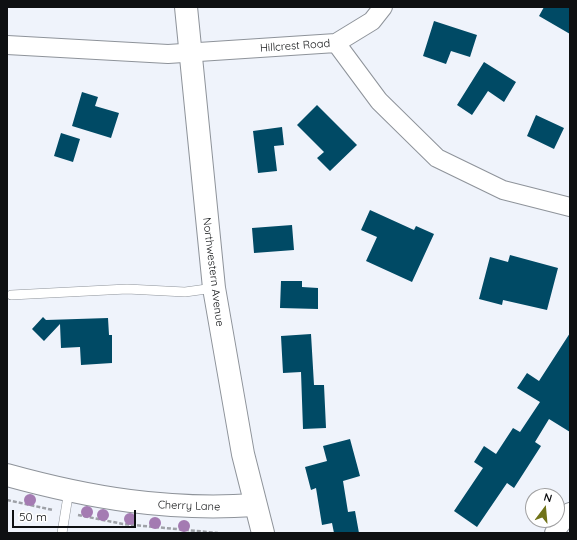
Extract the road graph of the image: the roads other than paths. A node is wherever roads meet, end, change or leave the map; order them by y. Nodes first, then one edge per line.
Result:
1 (186, 7) edge
2 (383, 7) edge
3 (336, 43) junction
4 (7, 45) edge
5 (190, 53) junction
6 (570, 207) edge
7 (214, 288) junction
8 (10, 295) dead end
9 (7, 475) edge
10 (69, 490) junction
11 (255, 505) junction
12 (570, 512) edge
13 (62, 533) edge
14 (263, 533) edge
15 (554, 533) edge

1 - 5 main road, Northwestern Avenue
2 - 3 street
3 - 5 street, Hillcrest Road
3 - 6 street, Hillcrest Road
4 - 5 street, Hillcrest Road
5 - 7 main road, Northwestern Avenue
7 - 8 lane
7 - 11 main road, Northwestern Avenue
9 - 10 main road, Cherry Lane
10 - 11 main road, Cherry Lane
10 - 13 lane
11 - 14 main road, Northwestern Avenue
12 - 15 street

